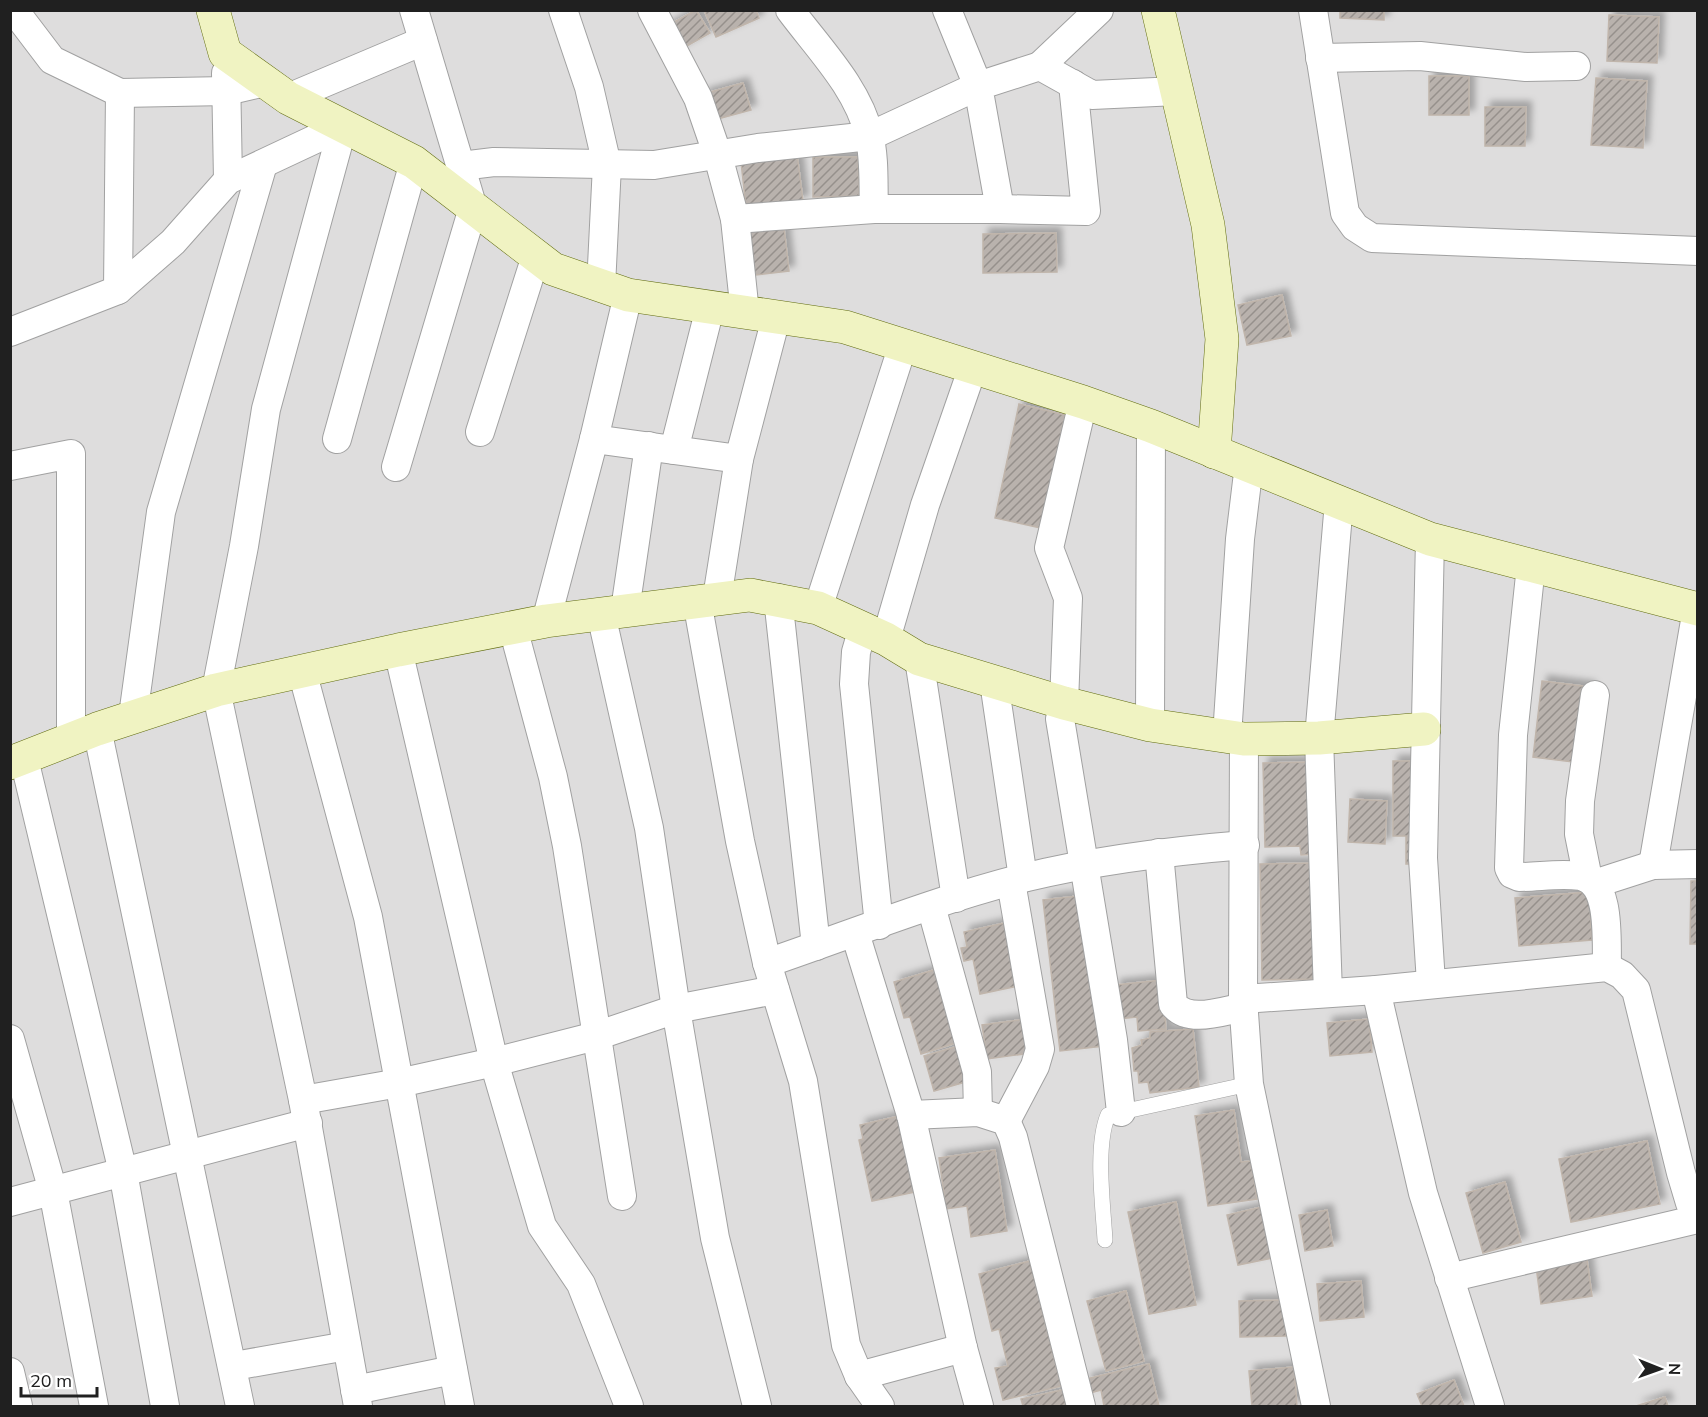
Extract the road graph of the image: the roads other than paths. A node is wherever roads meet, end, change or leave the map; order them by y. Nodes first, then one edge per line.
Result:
1 (14, 10) edge
2 (213, 10) edge
3 (414, 10) edge
4 (563, 10) edge
5 (652, 10) edge
6 (790, 10) edge
7 (947, 10) edge
8 (1099, 10) edge
9 (1158, 10) edge
10 (1313, 10) edge
11 (423, 41) junction
12 (225, 53) junction
13 (1320, 57) junction
14 (1040, 66) junction
15 (1576, 66) dead end
16 (1073, 84) junction
17 (978, 86) junction
18 (276, 90) junction
19 (1177, 91) junction
20 (227, 92) junction
21 (120, 93) junction
22 (343, 126) junction
23 (870, 136) junction
24 (718, 156) junction
25 (414, 162) junction
26 (263, 164) junction
27 (608, 165) junction
28 (461, 166) junction
29 (228, 180) junction
30 (473, 208) junction
31 (874, 209) junction
32 (1000, 209) junction
33 (735, 219) junction
34 (1698, 252) edge
35 (536, 256) junction
36 (118, 290) junction
37 (615, 290) junction
38 (710, 308) junction
39 (761, 316) junction
40 (10, 332) edge
41 (903, 345) junction
42 (973, 367) junction
43 (1083, 402) junction
44 (1151, 426) junction
45 (480, 432) dead end
46 (337, 439) dead end
47 (594, 439) junction
48 (662, 448) junction
49 (1214, 452) junction
50 (740, 459) junction
51 (1249, 465) junction
52 (10, 466) edge
53 (396, 467) dead end
54 (1339, 502) junction
55 (1430, 539) junction
56 (1531, 566) junction
57 (778, 598) junction
58 (707, 599) junction
59 (818, 608) junction
60 (1697, 609) edge
61 (613, 612) junction
62 (546, 621) junction
63 (513, 628) junction
64 (874, 634) junction
65 (398, 650) junction
66 (919, 659) junction
67 (302, 671) junction
68 (994, 682) junction
69 (216, 690) junction
70 (1595, 695) dead end
71 (1064, 704) junction
72 (133, 716) junction
73 (1150, 724) junction
74 (1424, 729) junction
75 (84, 734) junction
76 (1235, 738) junction
77 (1319, 738) junction
78 (17, 761) edge
79 (1245, 845) junction
80 (1159, 853) junction
81 (1085, 864) junction
82 (1698, 864) edge
83 (1653, 865) junction
84 (1017, 880) junction
85 (1591, 881) junction
86 (944, 902) junction
87 (867, 929) junction
88 (816, 946) junction
89 (767, 963) junction
90 (1607, 967) junction
91 (1431, 983) junction
92 (775, 990) junction
93 (1376, 990) junction
94 (1328, 993) junction
95 (1243, 1003) junction
96 (676, 1009) junction
97 (596, 1036) junction
98 (10, 1039) edge
99 (494, 1062) junction
100 (399, 1083) junction
101 (1249, 1084) junction
102 (306, 1112) junction
103 (978, 1112) junction
104 (1121, 1112) junction
105 (911, 1115) junction
106 (1006, 1121) junction
107 (187, 1155) junction
108 (123, 1172) junction
109 (53, 1191) junction
110 (622, 1196) dead end
111 (10, 1202) edge
112 (1698, 1218) edge
113 (1105, 1239) dead end
114 (1449, 1278) junction
115 (347, 1346) junction
116 (963, 1348) junction
117 (234, 1366) junction
118 (453, 1370) junction
119 (10, 1372) edge
120 (859, 1376) junction
121 (356, 1398) edge
122 (18, 1407) edge
123 (94, 1407) edge
124 (165, 1407) edge
125 (240, 1407) edge
126 (460, 1407) edge
127 (629, 1407) edge
128 (757, 1407) edge
129 (880, 1407) edge
130 (980, 1407) edge
131 (1081, 1407) edge
132 (1316, 1407) edge
133 (1490, 1407) edge

1 - 21 street
2 - 12 street
3 - 11 street
4 - 27 street
5 - 24 street
6 - 23 street
7 - 17 street
8 - 14 street
9 - 19 street
10 - 13 street
11 - 18 street
11 - 28 street
12 - 18 street
12 - 20 street
13 - 15 street
13 - 34 street
14 - 16 street
14 - 17 street
16 - 19 street
16 - 32 street
17 - 23 street
17 - 32 street
18 - 20 street
18 - 22 street
19 - 49 street
20 - 21 street
20 - 29 street
21 - 36 street
22 - 25 street
22 - 26 street
22 - 69 street
23 - 24 street
23 - 31 street
24 - 27 street
24 - 33 street
25 - 30 street
25 - 46 street
26 - 29 street
26 - 72 street
27 - 28 street
27 - 37 street
28 - 30 street
29 - 36 street
30 - 35 street
30 - 53 street
31 - 32 street
31 - 33 street
33 - 39 street
35 - 37 street
35 - 45 street
36 - 40 street
37 - 38 street
37 - 47 street
38 - 39 street
38 - 48 street
39 - 41 street
39 - 50 street
41 - 42 street
41 - 59 street
42 - 43 street
42 - 64 street
43 - 44 street
43 - 71 street
44 - 49 street
44 - 73 street
47 - 48 street
47 - 62 street
48 - 50 street
48 - 61 street
49 - 51 street
50 - 58 street
51 - 54 street
51 - 76 street
52 - 75 street
54 - 55 street
54 - 77 street
55 - 56 street
55 - 74 street
56 - 60 street
56 - 85 street
57 - 58 street
57 - 59 street
57 - 88 street
58 - 61 street
58 - 89 street
59 - 64 street
60 - 83 street
61 - 62 street
61 - 96 street
62 - 63 street
63 - 65 street
63 - 97 street
64 - 66 street
64 - 87 street
65 - 67 street
65 - 99 street
66 - 68 street
66 - 86 street
67 - 69 street
67 - 100 street
68 - 71 street
68 - 84 street
69 - 72 street
69 - 102 street
70 - 85 street
71 - 73 street
71 - 81 street
72 - 75 street
73 - 76 street
74 - 77 street
74 - 91 street
75 - 78 street
75 - 107 street
76 - 77 street
76 - 79 street
77 - 94 street
78 - 108 street
79 - 80 street
79 - 95 street
80 - 81 street
80 - 95 street
81 - 84 street
81 - 104 street
82 - 83 street
83 - 85 street
84 - 86 street
84 - 106 street
85 - 90 street
86 - 87 street
86 - 103 street
87 - 88 street
87 - 105 street
88 - 89 street
89 - 92 street
90 - 91 street
90 - 112 street
91 - 93 street
92 - 96 street
92 - 120 street
93 - 94 street
93 - 114 street
94 - 95 street
95 - 101 street
96 - 97 street
96 - 128 street
97 - 99 street
97 - 110 street
98 - 109 street
99 - 100 street
99 - 127 street
100 - 102 street
100 - 118 street
101 - 104 lane
101 - 132 street
102 - 107 street
102 - 115 street
103 - 105 street
103 - 106 street
104 - 113 lane
105 - 116 street
106 - 131 street
107 - 108 street
107 - 117 street
108 - 109 street
108 - 124 street
109 - 111 street
109 - 123 street
112 - 114 street
114 - 133 street
115 - 117 street
115 - 121 street
116 - 120 street
116 - 130 street
117 - 125 street
118 - 121 street
118 - 126 street
119 - 122 street
120 - 129 street

